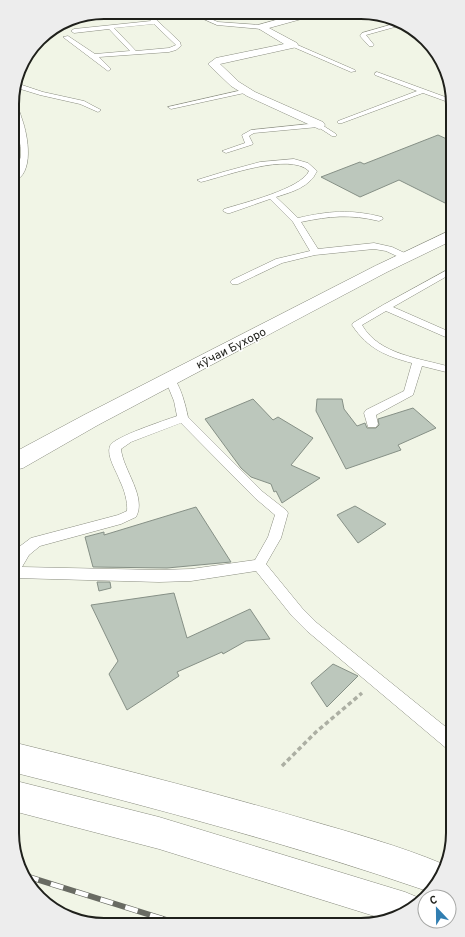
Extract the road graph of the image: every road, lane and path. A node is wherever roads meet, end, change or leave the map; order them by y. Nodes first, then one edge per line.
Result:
1 (151, 19) edge
2 (207, 19) edge
3 (293, 19) edge
4 (154, 22) junction
5 (393, 26) edge
6 (110, 27) junction
7 (261, 27) junction
8 (74, 31) dead end
9 (66, 36) dead end
10 (292, 45) junction
11 (371, 45) dead end
12 (134, 52) junction
13 (94, 56) junction
14 (108, 69) dead end
15 (353, 71) dead end
16 (377, 74) dead end
17 (21, 87) edge
18 (246, 91) junction
19 (423, 91) junction
20 (446, 99) edge
21 (171, 107) dead end
22 (98, 110) dead end
23 (19, 122) edge
24 (340, 122) dead end
25 (318, 125) junction
26 (334, 135) dead end
27 (226, 151) dead end
28 (19, 174) edge
29 (201, 180) dead end
30 (271, 196) junction
31 (226, 210) dead end
32 (379, 219) dead end
33 (296, 221) junction
34 (446, 237) edge
35 (315, 252) junction
36 (406, 257) junction
37 (446, 274) edge
38 (235, 282) dead end
39 (386, 307) junction
40 (446, 334) edge
41 (418, 362) junction
42 (446, 369) edge
43 (170, 379) junction
44 (184, 418) junction
45 (372, 424) dead end
46 (19, 460) edge
47 (19, 559) edge
48 (259, 565) junction
49 (19, 572) edge
50 (377, 680) junction
51 (446, 737) edge
52 (19, 759) edge
53 (282, 766) dead end
54 (19, 797) edge
55 (434, 877) edge
56 (401, 908) edge

1 - 4 lane
2 - 7 lane
3 - 7 street
4 - 6 lane
4 - 12 lane
5 - 11 lane
6 - 8 lane
6 - 12 lane
7 - 10 street
9 - 13 lane
10 - 15 lane
10 - 18 street
12 - 13 lane
13 - 14 lane
16 - 19 lane
17 - 22 lane
18 - 21 lane
18 - 25 street
19 - 20 lane
19 - 24 lane
23 - 28 lane
25 - 26 lane
25 - 27 lane
29 - 30 lane
30 - 31 lane
30 - 33 lane
32 - 33 lane
33 - 35 lane
34 - 36 street, кӯчаи Бухоро
35 - 36 lane
35 - 38 lane
36 - 43 street, кӯчаи Бухоро
37 - 39 lane
39 - 40 lane
39 - 41 lane
41 - 42 lane
41 - 45 lane
43 - 44 lane
43 - 46 street, кӯчаи Бухоро
44 - 47 lane
44 - 48 lane
48 - 49 lane
48 - 50 lane
50 - 51 lane
50 - 53 path
52 - 55 street
54 - 56 street

